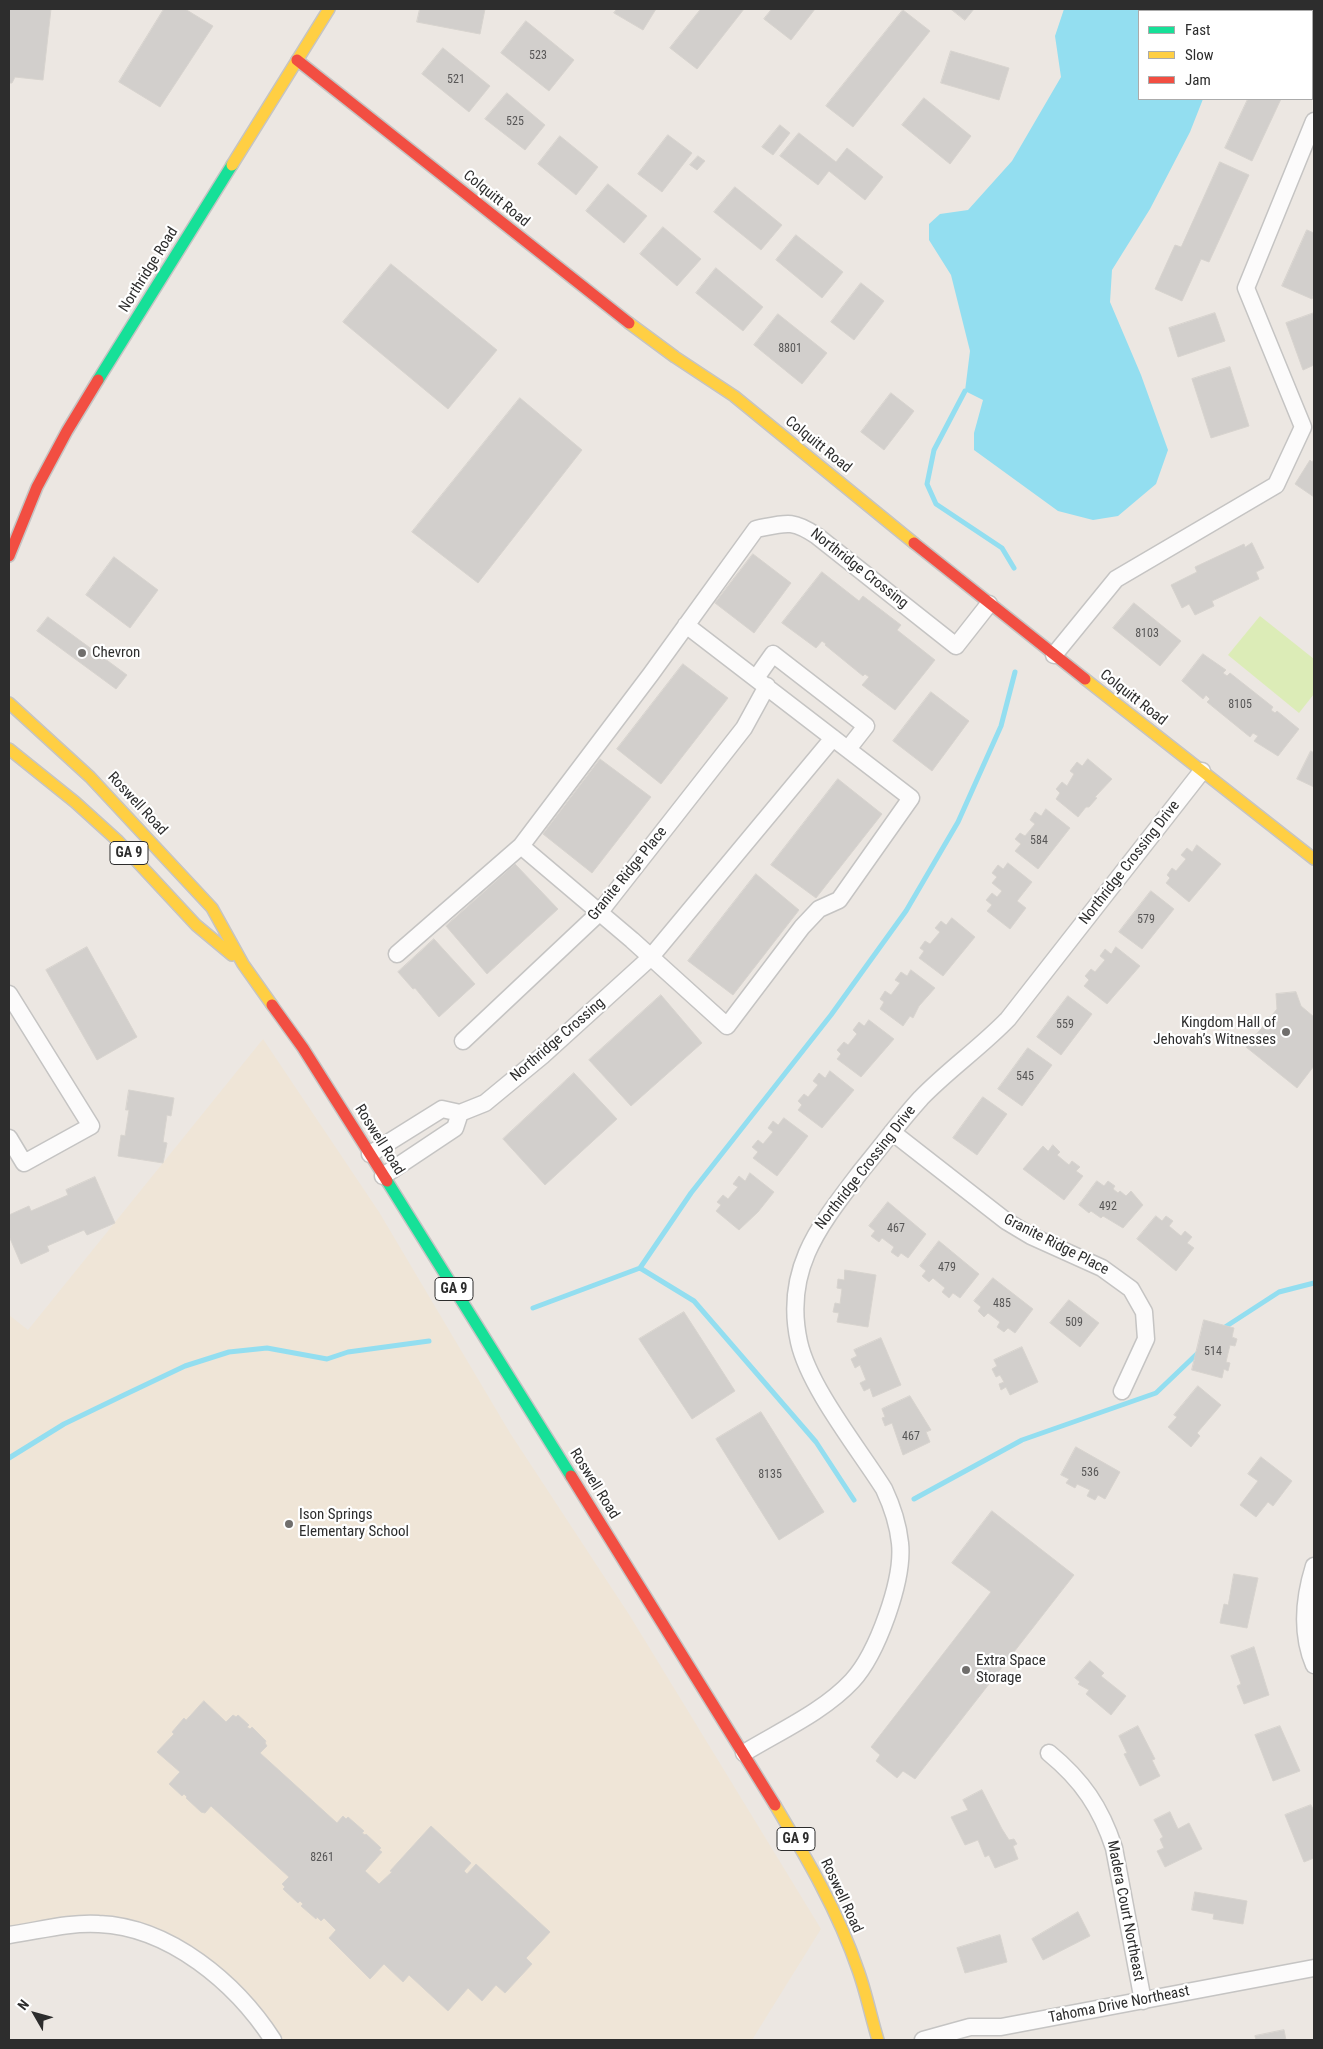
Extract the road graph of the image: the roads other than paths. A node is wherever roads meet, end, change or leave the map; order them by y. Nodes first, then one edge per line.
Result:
1 (329, 9) edge
2 (297, 60) junction
3 (1314, 121) edge
4 (9, 556) edge
5 (988, 604) junction
6 (686, 626) junction
7 (1054, 655) junction
8 (762, 682) junction
9 (9, 704) edge
10 (833, 738) junction
11 (9, 749) edge
12 (848, 749) junction
13 (1202, 771) junction
14 (521, 846) junction
15 (1314, 859) edge
16 (599, 913) junction
17 (397, 954) dead end
18 (650, 958) junction
19 (243, 964) junction
20 (9, 994) edge
21 (463, 1041) dead end
22 (460, 1113) junction
23 (892, 1132) junction
24 (9, 1138) edge
25 (370, 1154) junction
26 (383, 1176) junction
27 (1122, 1391) dead end
28 (1314, 1566) edge
29 (1314, 1666) edge
30 (744, 1753) junction
31 (1049, 1754) dead end
32 (9, 1935) edge
33 (1314, 1968) edge
34 (1143, 2001) junction
35 (273, 2040) edge
36 (878, 2040) edge
37 (924, 2040) edge

1 - 2 street, Northridge Road
2 - 4 street, Northridge Road
2 - 5 street, Colquitt Road
3 - 7 street
5 - 6 street, Northridge Crossing
5 - 7 street, Colquitt Road
6 - 8 street
6 - 14 street, Northridge Crossing
7 - 13 street, Colquitt Road
8 - 10 street
8 - 12 street
8 - 16 street, Granite Ridge Place
9 - 19 street, Roswell Road / GA 9
10 - 12 street
10 - 18 street, Northridge Crossing
11 - 19 street, Roswell Road / GA 9
12 - 18 street
13 - 15 street, Colquitt Road
13 - 23 street, Northridge Crossing Drive
14 - 16 street
14 - 17 street, Northridge Crossing
16 - 18 street
16 - 21 street, Granite Ridge Place
18 - 22 street, Northridge Crossing
19 - 25 street, Roswell Road / GA 9
20 - 24 street
22 - 25 street, Northridge Crossing
22 - 26 street
23 - 27 street, Granite Ridge Place
23 - 30 street, Northridge Crossing Drive
25 - 26 street, Roswell Road / GA 9
26 - 30 street, Roswell Road / GA 9
28 - 29 street
30 - 36 street, Roswell Road / GA 9
31 - 34 street, Madera Court Northeast
32 - 35 street
33 - 34 street, Tahoma Drive Northeast
34 - 37 street, Tahoma Drive Northeast

